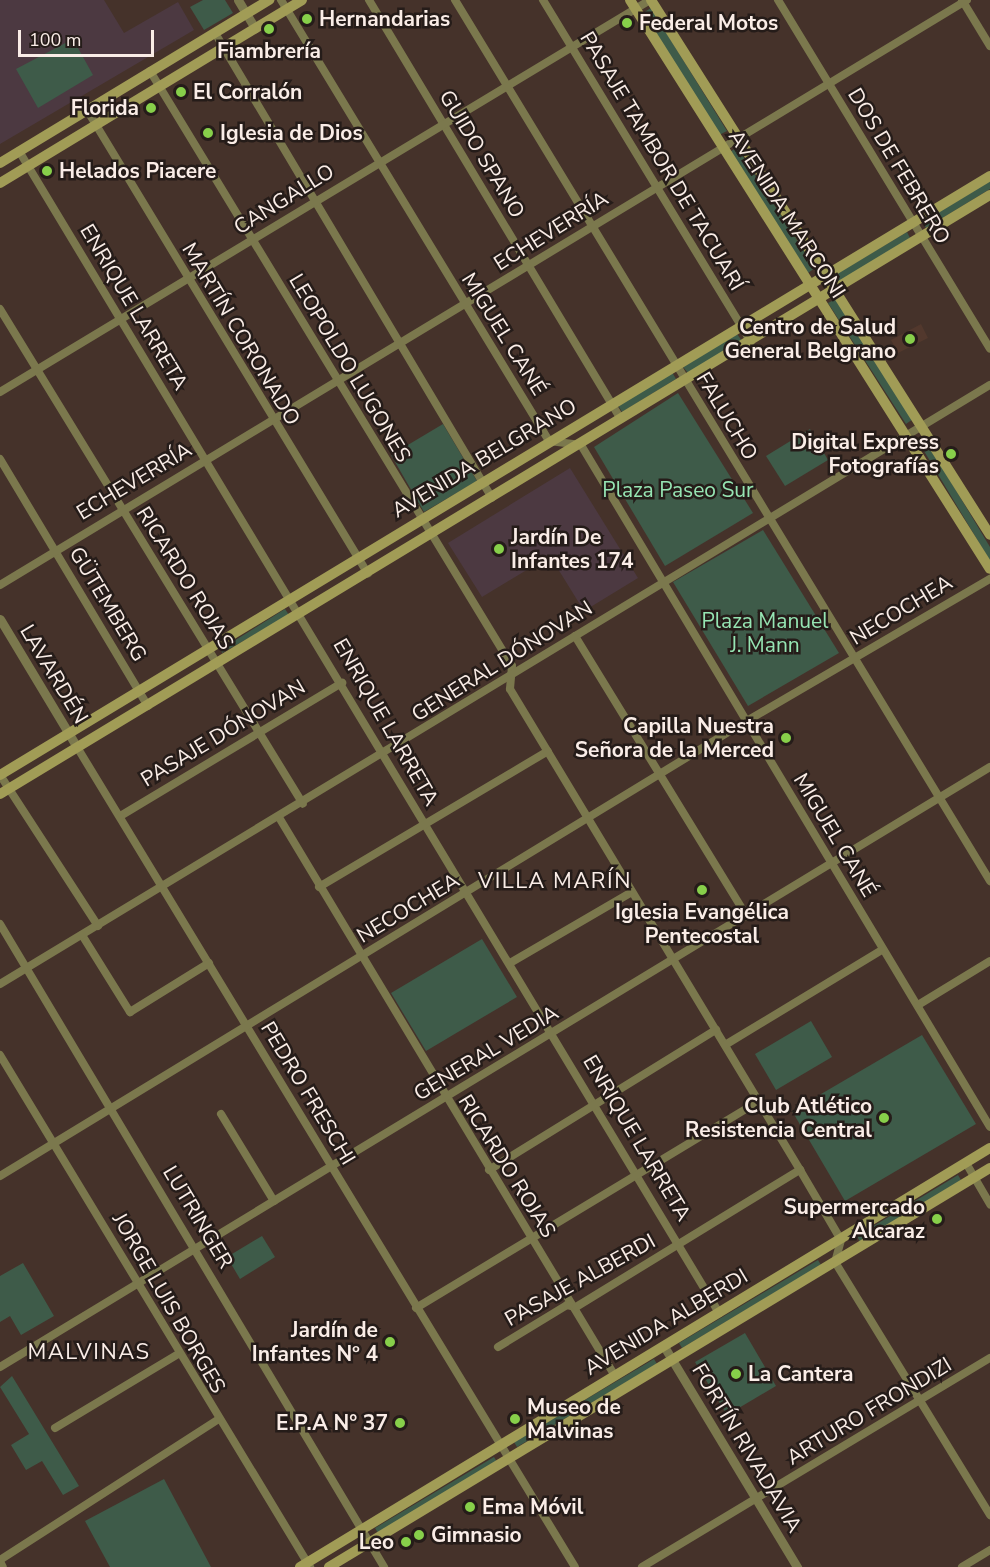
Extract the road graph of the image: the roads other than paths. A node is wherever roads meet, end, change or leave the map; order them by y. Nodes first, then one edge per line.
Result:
1 (238, 0) edge
2 (269, 0) edge
3 (302, 0) edge
4 (369, 0) edge
5 (455, 0) edge
6 (543, 0) edge
7 (650, 0) edge
8 (778, 0) edge
9 (964, 1) edge
10 (632, 4) edge
11 (284, 5) edge
12 (246, 14) junction
13 (255, 28) junction
14 (215, 33) junction
15 (571, 46) junction
16 (990, 46) edge
17 (224, 47) junction
18 (150, 71) junction
19 (829, 83) junction
20 (507, 85) junction
21 (159, 87) junction
22 (87, 110) junction
23 (442, 123) junction
24 (96, 125) junction
25 (736, 139) junction
26 (721, 148) junction
27 (19, 151) junction
28 (0, 163) edge
29 (376, 163) junction
30 (28, 166) junction
31 (990, 176) edge
32 (0, 183) edge
33 (656, 187) junction
34 (990, 195) edge
35 (316, 201) junction
36 (912, 224) junction
37 (591, 226) junction
38 (920, 238) junction
39 (253, 241) junction
40 (529, 265) junction
41 (186, 277) junction
42 (824, 277) junction
43 (809, 285) junction
44 (833, 291) junction
45 (819, 300) junction
46 (465, 305) junction
47 (0, 309) edge
48 (120, 319) junction
49 (742, 326) junction
50 (751, 342) junction
51 (400, 343) junction
52 (990, 349) edge
53 (676, 366) junction
54 (37, 370) junction
55 (684, 380) junction
56 (336, 382) junction
57 (990, 385) edge
58 (0, 392) edge
59 (612, 403) junction
60 (271, 419) junction
61 (621, 419) junction
62 (922, 426) junction
63 (908, 435) junction
64 (549, 441) junction
65 (581, 445) junction
66 (0, 459) edge
67 (204, 459) junction
68 (483, 483) junction
69 (492, 498) junction
70 (121, 509) junction
71 (421, 519) junction
72 (769, 519) junction
73 (431, 534) junction
74 (990, 535) edge
75 (56, 551) junction
76 (358, 559) junction
77 (990, 569) edge
78 (368, 574) junction
79 (990, 579) edge
80 (665, 582) junction
81 (0, 585) edge
82 (293, 599) junction
83 (301, 613) junction
84 (0, 619) edge
85 (575, 636) junction
86 (209, 649) junction
87 (854, 659) junction
88 (217, 663) junction
89 (514, 676) junction
90 (342, 684) junction
91 (139, 691) junction
92 (148, 706) junction
93 (745, 722) junction
94 (259, 732) junction
95 (69, 733) junction
96 (77, 747) junction
97 (548, 751) junction
98 (385, 755) junction
99 (990, 767) edge
100 (663, 773) junction
101 (0, 775) edge
102 (4, 791) edge
103 (940, 798) junction
104 (303, 804) junction
105 (122, 815) junction
106 (280, 819) junction
107 (588, 821) junction
108 (425, 824) junction
109 (831, 864) junction
110 (990, 881) edge
111 (165, 886) junction
112 (319, 887) junction
113 (632, 892) junction
114 (467, 893) junction
115 (747, 917) junction
116 (0, 924) edge
117 (98, 926) junction
118 (82, 935) junction
119 (882, 950) junction
120 (360, 958) junction
121 (673, 960) junction
122 (990, 961) edge
123 (209, 963) junction
124 (510, 963) junction
125 (27, 968) junction
126 (0, 984) edge
127 (918, 1005) junction
128 (247, 1026) junction
129 (716, 1030) junction
130 (553, 1034) junction
131 (726, 1045) junction
132 (0, 1055) edge
133 (444, 1099) junction
134 (759, 1102) junction
135 (595, 1105) junction
136 (113, 1110) junction
137 (221, 1114) dead end
138 (990, 1127) edge
139 (56, 1144) junction
140 (990, 1148) edge
141 (966, 1163) junction
142 (332, 1168) junction
143 (990, 1168) edge
144 (489, 1170) junction
145 (800, 1170) junction
146 (635, 1175) junction
147 (0, 1176) edge
148 (974, 1178) junction
149 (274, 1201) junction
150 (990, 1204) edge
151 (531, 1238) junction
152 (841, 1240) junction
153 (679, 1245) junction
154 (196, 1249) junction
155 (835, 1262) junction
156 (138, 1285) junction
157 (576, 1307) junction
158 (417, 1308) junction
159 (719, 1313) junction
160 (498, 1347) dead end
161 (665, 1348) junction
162 (178, 1354) junction
163 (990, 1358) edge
164 (673, 1360) junction
165 (0, 1367) edge
166 (615, 1376) junction
167 (922, 1401) junction
168 (217, 1420) junction
169 (56, 1428) dead end
170 (499, 1446) junction
171 (507, 1459) junction
172 (758, 1499) junction
173 (990, 1515) edge
174 (362, 1529) junction
175 (370, 1543) junction
176 (990, 1550) edge
177 (0, 1561) edge
178 (306, 1566) edge
179 (2, 1567) edge
180 (329, 1567) edge
181 (384, 1567) edge
182 (574, 1567) edge
183 (642, 1567) edge
184 (797, 1567) edge
185 (962, 1567) edge

1 - 12 street
2 - 12 main road
3 - 11 main road
4 - 23 street, GUIDO SPANO
5 - 20 street, FALUCHO
6 - 15 street, PASAJE TAMBOR DE TACUARÍ
7 - 10 street, CANGALLO
7 - 25 main road, AVENIDA MARCONI
8 - 19 street, DOS DE FEBRERO
9 - 16 street
9 - 19 street, ECHEVERRÍA
10 - 15 street, CANGALLO
10 - 26 main road, AVENIDA MARCONI
11 - 13 main road
11 - 29 street, MIGUEL CANÉ
12 - 13 street
12 - 14 main road
13 - 17 main road
14 - 17 street
14 - 18 main road
15 - 20 street, CANGALLO
15 - 33 street, PASAJE TAMBOR DE TACUARÍ
17 - 21 main road
17 - 35 street
18 - 21 street, LEOPOLDO LUGONES
18 - 22 main road
19 - 25 street, ECHEVERRÍA
19 - 36 street, DOS DE FEBRERO
20 - 23 street, CANGALLO
20 - 37 street, FALUCHO
21 - 24 main road
21 - 39 street, LEOPOLDO LUGONES
22 - 24 street, MARTÍN CORONADO
22 - 27 main road
23 - 29 street, CANGALLO
23 - 40 street, GUIDO SPANO
24 - 30 main road
24 - 41 street, MARTÍN CORONADO
25 - 26 street, ECHEVERRÍA
25 - 42 main road, AVENIDA MARCONI
26 - 33 street, ECHEVERRÍA
26 - 43 main road, AVENIDA MARCONI
27 - 28 main road
27 - 30 street, ENRIQUE LARRETA
29 - 35 street, CANGALLO
29 - 46 street, MIGUEL CANÉ
30 - 32 main road
30 - 48 street, ENRIQUE LARRETA
31 - 36 main road, AVENIDA BELGRANO
33 - 37 street, ECHEVERRÍA
33 - 49 street, PASAJE TAMBOR DE TACUARÍ
34 - 38 main road, AVENIDA BELGRANO
35 - 39 street, CANGALLO
35 - 51 street
36 - 38 street, DOS DE FEBRERO
36 - 42 main road, AVENIDA BELGRANO
37 - 40 street, ECHEVERRÍA
37 - 53 street, FALUCHO
38 - 44 main road, AVENIDA BELGRANO
38 - 52 street, DOS DE FEBRERO
39 - 41 street, CANGALLO
39 - 56 street, LEOPOLDO LUGONES
40 - 46 street, ECHEVERRÍA
40 - 59 street, GUIDO SPANO
41 - 48 street, CANGALLO
41 - 60 street, MARTÍN CORONADO
42 - 43 main road, AVENIDA BELGRANO
42 - 44 main road, AVENIDA MARCONI
43 - 45 main road, AVENIDA MARCONI
43 - 49 main road, AVENIDA BELGRANO
44 - 45 main road, AVENIDA BELGRANO
44 - 62 main road, AVENIDA MARCONI
45 - 50 main road, AVENIDA BELGRANO
45 - 63 main road, AVENIDA MARCONI
46 - 51 street, ECHEVERRÍA
46 - 64 street, MIGUEL CANÉ
47 - 54 street, RICARDO ROJAS
48 - 54 street, CANGALLO
48 - 67 street, ENRIQUE LARRETA
49 - 50 street, PASAJE TAMBOR DE TACUARÍ
49 - 53 main road, AVENIDA BELGRANO
50 - 55 main road, AVENIDA BELGRANO
51 - 56 street, ECHEVERRÍA
51 - 68 street
53 - 55 street, FALUCHO
53 - 59 main road, AVENIDA BELGRANO
54 - 58 street, CANGALLO
54 - 70 street, RICARDO ROJAS
55 - 61 main road, AVENIDA BELGRANO
55 - 72 street, FALUCHO
56 - 60 street, ECHEVERRÍA
56 - 71 street, LEOPOLDO LUGONES
57 - 62 street, GENERAL DÓNOVAN
59 - 61 street, GUIDO SPANO
59 - 64 main road, AVENIDA BELGRANO
60 - 67 street, ECHEVERRÍA
60 - 76 street, MARTÍN CORONADO
61 - 65 main road, AVENIDA BELGRANO
62 - 63 street, GENERAL DÓNOVAN
62 - 74 main road, AVENIDA MARCONI
63 - 72 street, GENERAL DÓNOVAN
63 - 77 main road, AVENIDA MARCONI
64 - 65 street
64 - 68 main road, AVENIDA BELGRANO
65 - 69 main road, AVENIDA BELGRANO
65 - 80 street, MIGUEL CANÉ
66 - 75 street, GÜTEMBERG
67 - 70 street, ECHEVERRÍA
67 - 82 street, ENRIQUE LARRETA
68 - 69 street
68 - 71 main road, AVENIDA BELGRANO
69 - 73 main road, AVENIDA BELGRANO
70 - 75 street, ECHEVERRÍA
70 - 86 street, RICARDO ROJAS
71 - 73 street, LEOPOLDO LUGONES
71 - 76 main road, AVENIDA BELGRANO
72 - 80 street, GENERAL DÓNOVAN
72 - 87 street, FALUCHO
73 - 78 main road, AVENIDA BELGRANO
73 - 89 street, LEOPOLDO LUGONES
75 - 81 street, ECHEVERRÍA
75 - 91 street, GÜTEMBERG
76 - 78 street, MARTÍN CORONADO
76 - 82 main road, AVENIDA BELGRANO
78 - 83 main road, AVENIDA BELGRANO
79 - 87 street, NECOCHEA
80 - 85 street, GENERAL DÓNOVAN
80 - 93 street, MIGUEL CANÉ
82 - 83 street, ENRIQUE LARRETA
82 - 86 main road, AVENIDA BELGRANO
83 - 88 main road, AVENIDA BELGRANO
83 - 90 street, ENRIQUE LARRETA
84 - 95 street, LAVARDÉN
85 - 89 street, GENERAL DÓNOVAN
85 - 100 street
86 - 88 street, RICARDO ROJAS
86 - 91 main road, AVENIDA BELGRANO
87 - 93 street, NECOCHEA
87 - 103 street, FALUCHO
88 - 92 main road, AVENIDA BELGRANO
88 - 94 street, RICARDO ROJAS
89 - 97 street, LEOPOLDO LUGONES
89 - 98 street, GENERAL DÓNOVAN
90 - 94 street, PASAJE DÓNOVAN
90 - 98 street, ENRIQUE LARRETA
91 - 92 street, GÜTEMBERG
91 - 95 main road, AVENIDA BELGRANO
92 - 96 main road, AVENIDA BELGRANO
93 - 100 street, NECOCHEA
93 - 109 street, MIGUEL CANÉ
94 - 104 street, RICARDO ROJAS
94 - 105 street, PASAJE DÓNOVAN
95 - 96 street, LAVARDÉN
95 - 101 main road, AVENIDA BELGRANO
96 - 102 main road, AVENIDA BELGRANO
96 - 105 street, PEDRO FRESCHI
97 - 107 street, LEOPOLDO LUGONES
97 - 108 street
98 - 104 street, GENERAL DÓNOVAN
98 - 108 street, ENRIQUE LARRETA
99 - 103 street, GENERAL VEDIA
100 - 107 street, NECOCHEA
100 - 115 street
101 - 102 street
102 - 117 street
103 - 109 street, GENERAL VEDIA
103 - 110 street, FALUCHO
104 - 106 street, GENERAL DÓNOVAN
105 - 111 street, PEDRO FRESCHI
106 - 111 street, GENERAL DÓNOVAN
106 - 112 street, RICARDO ROJAS
107 - 113 street, LEOPOLDO LUGONES
107 - 114 street, NECOCHEA
108 - 112 street
108 - 114 street, ENRIQUE LARRETA
109 - 115 street, GENERAL VEDIA
109 - 119 street, MIGUEL CANÉ
111 - 117 street, GENERAL DÓNOVAN
111 - 123 street, PEDRO FRESCHI
112 - 120 street, RICARDO ROJAS
113 - 121 street, LEOPOLDO LUGONES
113 - 124 street
114 - 120 street, NECOCHEA
114 - 124 street, ENRIQUE LARRETA
115 - 121 street, GENERAL VEDIA
116 - 125 street, LUTRINGER
117 - 118 street, GENERAL DÓNOVAN
118 - 123 street
118 - 125 street, GENERAL DÓNOVAN
119 - 127 street, MIGUEL CANÉ
119 - 131 street
120 - 128 street, NECOCHEA
120 - 133 street, RICARDO ROJAS
121 - 129 street, LEOPOLDO LUGONES
121 - 130 street, GENERAL VEDIA
122 - 127 street
123 - 128 street, PEDRO FRESCHI
124 - 130 street, ENRIQUE LARRETA
125 - 126 street, GENERAL DÓNOVAN
125 - 136 street, LUTRINGER
127 - 138 street, MIGUEL CANÉ
128 - 136 street, NECOCHEA
128 - 142 street, PEDRO FRESCHI
129 - 131 street, LEOPOLDO LUGONES
129 - 135 street
130 - 133 street, GENERAL VEDIA
130 - 135 street, ENRIQUE LARRETA
131 - 134 street, LEOPOLDO LUGONES
132 - 139 street, JORGE LUIS BORGES
133 - 142 street, GENERAL VEDIA
133 - 144 street, RICARDO ROJAS
134 - 145 street, LEOPOLDO LUGONES
134 - 146 street
135 - 144 street
135 - 146 street, ENRIQUE LARRETA
136 - 139 street, NECOCHEA
136 - 154 street, LUTRINGER
137 - 149 street
139 - 147 street, NECOCHEA
139 - 156 street, JORGE LUIS BORGES
140 - 141 main road, AVENIDA ALBERDI
141 - 148 street
141 - 152 main road, AVENIDA ALBERDI
142 - 149 street, GENERAL VEDIA
142 - 158 street, PEDRO FRESCHI
143 - 148 main road, AVENIDA ALBERDI
144 - 151 street, RICARDO ROJAS
145 - 152 street, LEOPOLDO LUGONES
145 - 153 street, PASAJE ALBERDI
146 - 151 street
146 - 153 street, ENRIQUE LARRETA
148 - 150 street
148 - 155 main road, AVENIDA ALBERDI
149 - 154 street, GENERAL VEDIA
151 - 157 street, RICARDO ROJAS
151 - 158 street
152 - 155 street
152 - 159 main road, AVENIDA ALBERDI
153 - 157 street, PASAJE ALBERDI
153 - 159 street, ENRIQUE LARRETA
154 - 156 street, GENERAL VEDIA
154 - 174 street, LUTRINGER
155 - 164 main road, AVENIDA ALBERDI
155 - 167 street
156 - 162 street, JORGE LUIS BORGES
156 - 165 street, GENERAL VEDIA
157 - 160 street, PASAJE ALBERDI
157 - 166 street, RICARDO ROJAS
158 - 170 street, PEDRO FRESCHI
159 - 161 main road, AVENIDA ALBERDI
161 - 164 street, FORTÍN RIVADAVIA
161 - 166 main road, AVENIDA ALBERDI
162 - 168 street, JORGE LUIS BORGES
162 - 169 street
163 - 167 street, ARTURO FRONDIZI
164 - 171 main road, AVENIDA ALBERDI
164 - 172 street, FORTÍN RIVADAVIA
166 - 170 main road, AVENIDA ALBERDI
167 - 172 street, ARTURO FRONDIZI
167 - 173 street
168 - 177 street
168 - 178 street, JORGE LUIS BORGES
170 - 171 street, PEDRO FRESCHI
170 - 174 main road, AVENIDA ALBERDI
171 - 175 main road, AVENIDA ALBERDI
171 - 182 street, PEDRO FRESCHI
172 - 183 street, ARTURO FRONDIZI
172 - 184 street, FORTÍN RIVADAVIA
174 - 175 street, LUTRINGER
174 - 178 main road, AVENIDA ALBERDI
175 - 180 main road, AVENIDA ALBERDI
175 - 181 street, LUTRINGER
176 - 185 street
177 - 179 street

